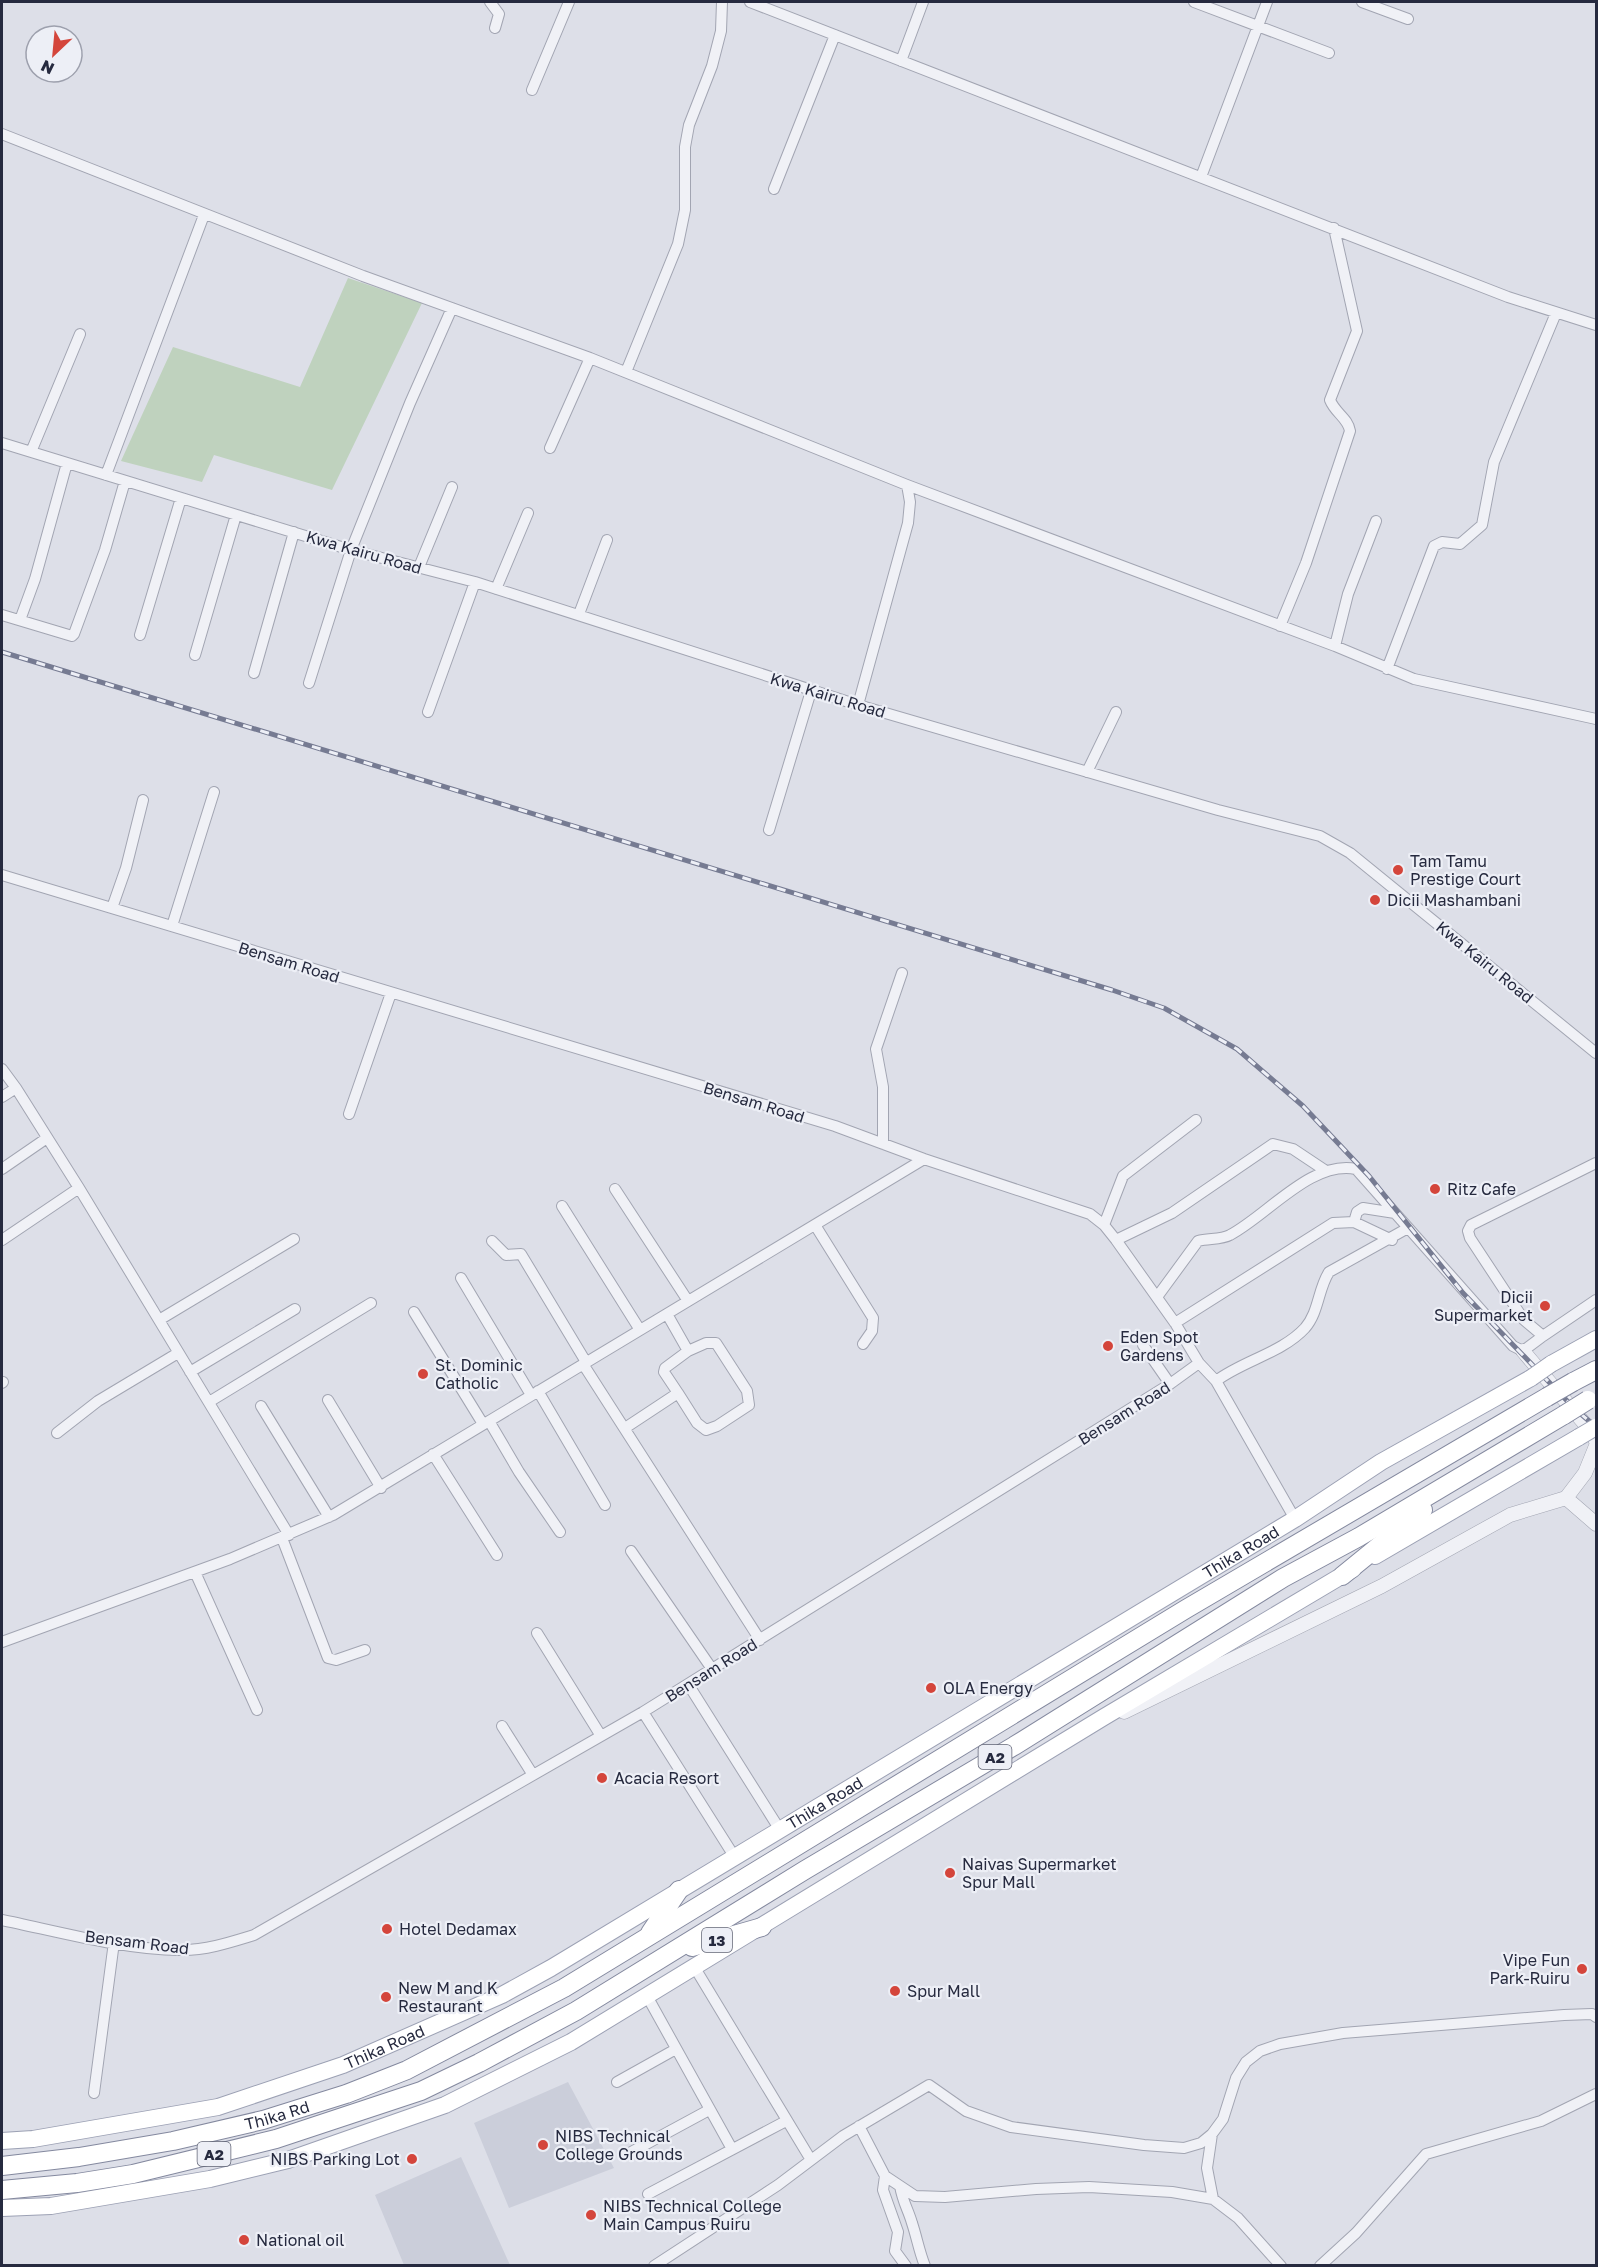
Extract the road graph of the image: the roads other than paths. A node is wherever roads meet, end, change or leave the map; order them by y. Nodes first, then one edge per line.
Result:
1 (490, 2) edge
2 (569, 2) edge
3 (722, 2) edge
4 (750, 2) edge
5 (923, 2) edge
6 (1194, 2) edge
7 (1267, 2) edge
8 (1362, 2) edge
9 (1408, 19) dead end
10 (1258, 25) junction
11 (495, 28) dead end
12 (835, 35) junction
13 (1329, 53) dead end
14 (901, 61) junction
15 (532, 90) dead end
16 (2, 134) edge
17 (1201, 177) junction
18 (774, 189) dead end
19 (204, 215) junction
20 (1335, 228) junction
21 (452, 308) junction
22 (1556, 313) junction
23 (1596, 325) edge
24 (80, 334) dead end
25 (590, 358) junction
26 (626, 372) junction
27 (2, 442) edge
28 (550, 448) dead end
29 (31, 452) junction
30 (67, 463) junction
31 (106, 475) junction
32 (125, 481) junction
33 (907, 485) junction
34 (452, 487) dead end
35 (181, 498) junction
36 (528, 513) dead end
37 (236, 515) junction
38 (1376, 521) dead end
39 (294, 532) junction
40 (607, 540) dead end
41 (351, 550) junction
42 (419, 567) junction
43 (476, 582) junction
44 (496, 589) junction
45 (579, 614) junction
46 (2, 615) edge
47 (20, 620) junction
48 (1280, 626) junction
49 (140, 635) dead end
50 (1335, 646) junction
51 (195, 655) dead end
52 (1387, 669) junction
53 (254, 673) dead end
54 (309, 683) dead end
55 (811, 691) junction
56 (858, 705) junction
57 (428, 712) dead end
58 (1116, 712) dead end
59 (1596, 719) edge
60 (1087, 772) junction
61 (214, 792) dead end
62 (143, 800) dead end
63 (769, 830) dead end
64 (2, 875) edge
65 (112, 908) junction
66 (172, 926) junction
67 (902, 973) dead end
68 (391, 993) junction
69 (1596, 1053) edge
70 (2, 1069) edge
71 (16, 1088) junction
72 (2, 1097) edge
73 (349, 1114) dead end
74 (1196, 1120) dead end
75 (47, 1138) junction
76 (883, 1144) junction
77 (924, 1159) junction
78 (1596, 1163) edge
79 (2, 1169) edge
80 (1326, 1171) junction
81 (79, 1188) junction
82 (615, 1189) dead end
83 (562, 1206) dead end
84 (1395, 1214) junction
85 (1354, 1222) junction
86 (815, 1225) junction
87 (1104, 1225) junction
88 (1408, 1228) junction
89 (294, 1239) dead end
90 (2, 1240) edge
91 (1116, 1240) junction
92 (1392, 1240) junction
93 (492, 1241) dead end
94 (461, 1278) dead end
95 (1157, 1297) junction
96 (1596, 1300) edge
97 (688, 1301) junction
98 (371, 1303) dead end
99 (295, 1309) dead end
100 (414, 1312) dead end
101 (667, 1314) junction
102 (159, 1320) junction
103 (1175, 1323) junction
104 (640, 1330) junction
105 (1543, 1336) junction
106 (1596, 1339) edge
107 (863, 1344) dead end
108 (1143, 1345) dead end
109 (688, 1351) junction
110 (1523, 1351) junction
111 (178, 1353) junction
112 (584, 1363) junction
113 (1199, 1363) junction
114 (1596, 1370) edge
115 (190, 1372) junction
116 (1216, 1381) junction
117 (1170, 1384) junction
118 (535, 1393) junction
119 (678, 1393) junction
120 (1592, 1397) edge
121 (328, 1400) dead end
122 (209, 1402) junction
123 (261, 1406) dead end
124 (486, 1422) junction
125 (1596, 1427) edge
126 (625, 1428) junction
127 (57, 1433) dead end
128 (1596, 1441) edge
129 (1596, 1446) edge
130 (434, 1454) junction
131 (1468, 1473) junction
132 (381, 1488) junction
133 (1566, 1498) junction
134 (605, 1505) dead end
135 (329, 1517) junction
136 (1295, 1518) junction
137 (1596, 1524) edge
138 (560, 1532) dead end
139 (286, 1537) junction
140 (631, 1551) dead end
141 (497, 1555) dead end
142 (195, 1572) junction
143 (1342, 1576) junction
144 (537, 1633) dead end
145 (760, 1640) junction
146 (2, 1642) edge
147 (365, 1650) dead end
148 (712, 1669) junction
149 (688, 1684) junction
150 (257, 1710) dead end
151 (643, 1712) junction
152 (1104, 1717) junction
153 (502, 1726) dead end
154 (601, 1736) junction
155 (533, 1775) junction
156 (780, 1830) junction
157 (734, 1856) junction
158 (679, 1890) junction
159 (2, 1920) edge
160 (762, 1926) junction
161 (646, 1939) junction
162 (114, 1942) junction
163 (671, 1953) junction
164 (695, 1968) junction
165 (647, 1996) junction
166 (1596, 2017) edge
167 (676, 2049) junction
168 (407, 2070) joint
169 (617, 2082) dead end
170 (94, 2093) dead end
171 (1596, 2094) edge
172 (709, 2110) junction
173 (786, 2121) junction
174 (860, 2126) junction
175 (1212, 2134) junction
176 (2, 2140) edge
177 (732, 2149) junction
178 (624, 2157) dead end
179 (811, 2160) junction
180 (2, 2166) edge
181 (885, 2176) junction
182 (900, 2186) junction
183 (2, 2190) edge
184 (648, 2194) dead end
185 (1213, 2199) junction
186 (2, 2208) edge
187 (654, 2265) edge
188 (906, 2265) edge
189 (925, 2265) edge
190 (1281, 2265) edge
191 (1320, 2265) edge

1 - 11 street
2 - 15 street
3 - 26 street
4 - 12 street
5 - 14 street
6 - 10 street
7 - 10 street
8 - 9 street
10 - 13 street
10 - 17 street
12 - 14 street
12 - 18 street
14 - 17 street
16 - 19 street
17 - 20 street
19 - 21 street
19 - 31 street
20 - 22 street
20 - 48 street
21 - 25 street
21 - 41 street
22 - 23 street
22 - 52 street
24 - 29 street
25 - 26 street
25 - 28 street
26 - 33 street
27 - 29 street, Kwa Kairu Road
29 - 30 street, Kwa Kairu Road
30 - 31 street, Kwa Kairu Road
30 - 47 street
31 - 32 street, Kwa Kairu Road
32 - 35 street, Kwa Kairu Road
32 - 47 street
33 - 48 street
33 - 56 street
34 - 42 street
35 - 37 street, Kwa Kairu Road
35 - 49 street
36 - 44 street
37 - 39 street, Kwa Kairu Road
37 - 51 street
38 - 50 street
39 - 41 street, Kwa Kairu Road
39 - 53 street
40 - 45 street
41 - 42 street, Kwa Kairu Road
41 - 54 street
42 - 43 street, Kwa Kairu Road
43 - 44 street, Kwa Kairu Road
43 - 57 street
44 - 45 street, Kwa Kairu Road
45 - 55 street, Kwa Kairu Road
46 - 47 street
48 - 50 street
50 - 52 street
52 - 59 street
55 - 56 street, Kwa Kairu Road
55 - 63 street
56 - 60 street, Kwa Kairu Road
58 - 60 street
60 - 69 street, Kwa Kairu Road
61 - 66 street
62 - 65 street
64 - 65 street, Bensam Road
65 - 66 street, Bensam Road
66 - 68 street, Bensam Road
67 - 76 street
68 - 73 street
68 - 76 street, Bensam Road
70 - 71 street
71 - 72 street
71 - 75 street
74 - 87 street
75 - 79 street
75 - 81 street
76 - 77 street, Bensam Road
77 - 86 street
77 - 87 street, Bensam Road
78 - 105 street
80 - 84 street
80 - 91 street
80 - 95 street
81 - 90 street
81 - 102 street
82 - 97 street
83 - 104 street
84 - 85 street
84 - 88 street
85 - 92 street
85 - 103 street
86 - 97 street
86 - 107 street
87 - 91 street, Bensam Road
88 - 92 street
88 - 110 street
89 - 102 street
91 - 95 street, Bensam Road
92 - 116 street
93 - 112 street
94 - 118 street
95 - 103 street, Bensam Road
96 - 105 street
97 - 101 street
98 - 122 street
99 - 115 street
100 - 124 street
101 - 104 street
101 - 109 street
102 - 111 street
103 - 113 street, Bensam Road
104 - 112 street
105 - 110 street
106 - 136 main road, Thika Road, bridge
108 - 117 street
109 - 119 street
109 - 119 street
110 - 128 street
111 - 115 street
111 - 127 street
112 - 118 street
112 - 126 street
113 - 116 street
113 - 117 street, Bensam Road
114 - 161 highway, Thika Road / A2, bridge
115 - 122 street
116 - 136 street
117 - 145 street, Bensam Road
118 - 124 street
118 - 134 street
119 - 126 street
120 - 131 highway, A2, bridge
121 - 132 street
122 - 139 street
123 - 135 street
124 - 130 street
124 - 138 street
125 - 143 main road, bridge
126 - 145 street
129 - 133 street
130 - 132 street
130 - 141 street
131 - 143 highway
131 - 163 highway, A2
132 - 135 street
133 - 137 street
133 - 152 street
135 - 139 street
136 - 156 main road, Thika Road
139 - 142 street
139 - 147 street
140 - 148 street
142 - 146 street
142 - 150 street
143 - 152 main road
144 - 154 street
145 - 148 street, Bensam Road
148 - 149 street, Bensam Road
149 - 151 street, Bensam Road
149 - 156 street
151 - 154 street, Bensam Road
151 - 157 street
152 - 160 main road
153 - 155 street
154 - 155 street, Bensam Road
155 - 162 street, Bensam Road
156 - 157 main road, Thika Road
157 - 158 main road, Thika Road
158 - 161 highway
158 - 176 main road, Thika Road
159 - 162 street, Bensam Road
160 - 163 highway, 13
160 - 164 main road
161 - 168 highway, Thika Road / A2
162 - 170 street
163 - 183 highway, A2
164 - 165 main road
164 - 173 street
165 - 167 street
165 - 186 main road
166 - 175 street
167 - 169 street
167 - 172 street
168 - 180 highway, Thika Rd / A2
171 - 191 street
172 - 177 street
172 - 178 street
173 - 177 street
173 - 179 street
174 - 175 street
174 - 179 street
174 - 181 street
175 - 185 street
177 - 184 street
179 - 187 street
181 - 182 street
181 - 188 street
182 - 185 street
182 - 189 street
185 - 190 street

